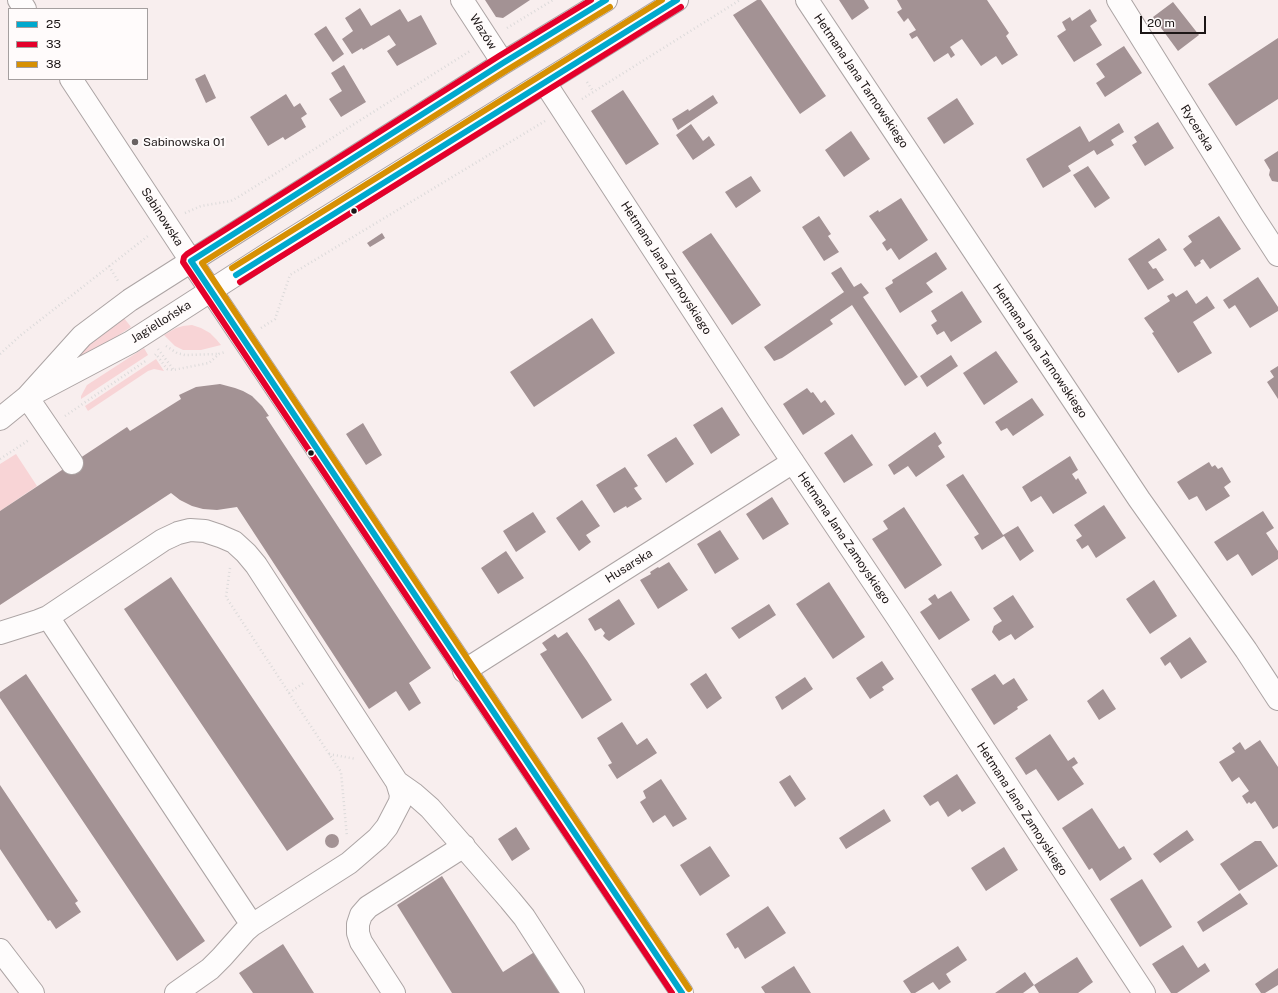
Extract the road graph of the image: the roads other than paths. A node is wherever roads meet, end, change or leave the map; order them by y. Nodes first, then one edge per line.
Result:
1 (462, 0) edge
2 (606, 0) edge
3 (678, 0) edge
4 (807, 0) edge
5 (1118, 0) edge
6 (504, 63) junction
7 (72, 80) edge
8 (545, 82) junction
9 (1278, 255) edge
10 (191, 261) junction
11 (211, 291) junction
12 (27, 397) junction
13 (0, 419) edge
14 (793, 462) junction
15 (72, 463) dead end
16 (48, 617) junction
17 (0, 632) edge
18 (464, 671) junction
19 (1278, 699) edge
20 (397, 782) junction
21 (464, 846) junction
22 (252, 925) junction
23 (0, 950) edge
24 (33, 993) edge
25 (176, 993) edge
26 (394, 993) edge
27 (573, 993) edge
28 (682, 993) edge
29 (1144, 993) edge

1 - 6 street, Wazów
2 - 6 street, Jagiellońska
3 - 8 street, Jagiellońska
4 - 19 street, Hetmana Jana Tarnowskiego
5 - 9 street, Rycerska
6 - 10 street, Jagiellońska
7 - 10 street, Sabinowska
8 - 11 street, Jagiellońska
8 - 14 street, Hetmana Jana Zamoyskiego
10 - 11 street, Sabinowska
10 - 12 street, Jagiellońska
11 - 12 street, Jagiellońska
11 - 18 street, Sabinowska
12 - 13 street, Jagiellońska
12 - 15 street
14 - 18 street, Husarska
14 - 29 street, Hetmana Jana Zamoyskiego
16 - 17 street
16 - 20 street
16 - 22 street
18 - 28 street, Sabinowska
20 - 21 street
20 - 22 street
21 - 26 street
21 - 27 street
22 - 25 street
23 - 24 street

